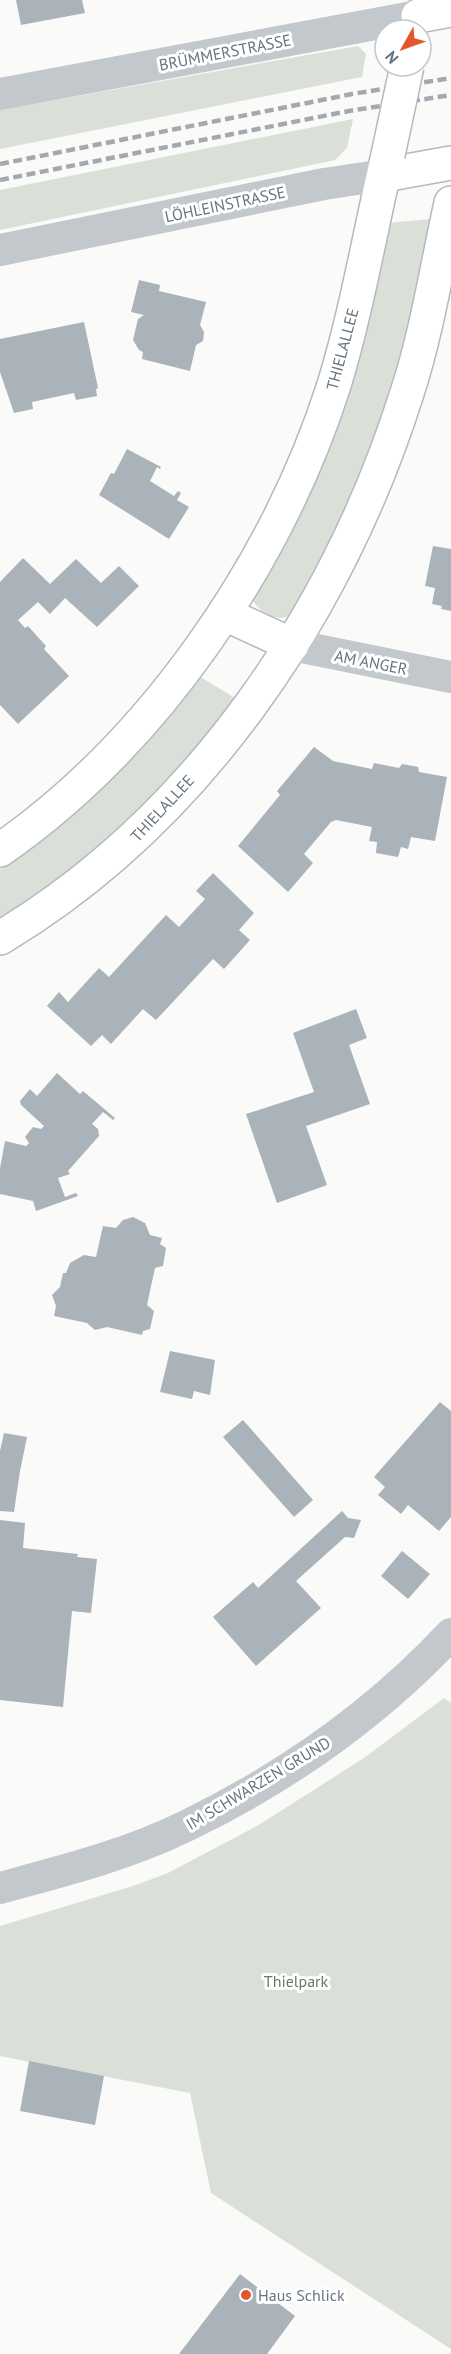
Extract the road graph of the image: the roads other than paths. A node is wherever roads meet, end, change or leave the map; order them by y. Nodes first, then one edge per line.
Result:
1 (451, 10) edge
2 (418, 15) edge
3 (404, 78) edge
4 (0, 94) edge
5 (451, 163) edge
6 (386, 165) junction
7 (451, 203) edge
8 (0, 250) edge
9 (225, 614) junction
10 (292, 645) junction
11 (451, 677) edge
12 (0, 850) edge
13 (0, 938) edge
14 (451, 1634) edge
15 (0, 1888) edge

1 - 2 main road, BRÜMMERSTRASSE
2 - 4 street, BRÜMMERSTRASSE
3 - 6 main road, THIELALLEE, bridge
5 - 6 main road, LÖHLEINSTRASSE
6 - 8 street, LÖHLEINSTRASSE
6 - 9 main road, THIELALLEE
7 - 10 main road, THIELALLEE
9 - 10 main road
9 - 12 main road, THIELALLEE
10 - 11 street, AM ANGER
10 - 13 main road, THIELALLEE
14 - 15 street, IM SCHWARZEN GRUND

